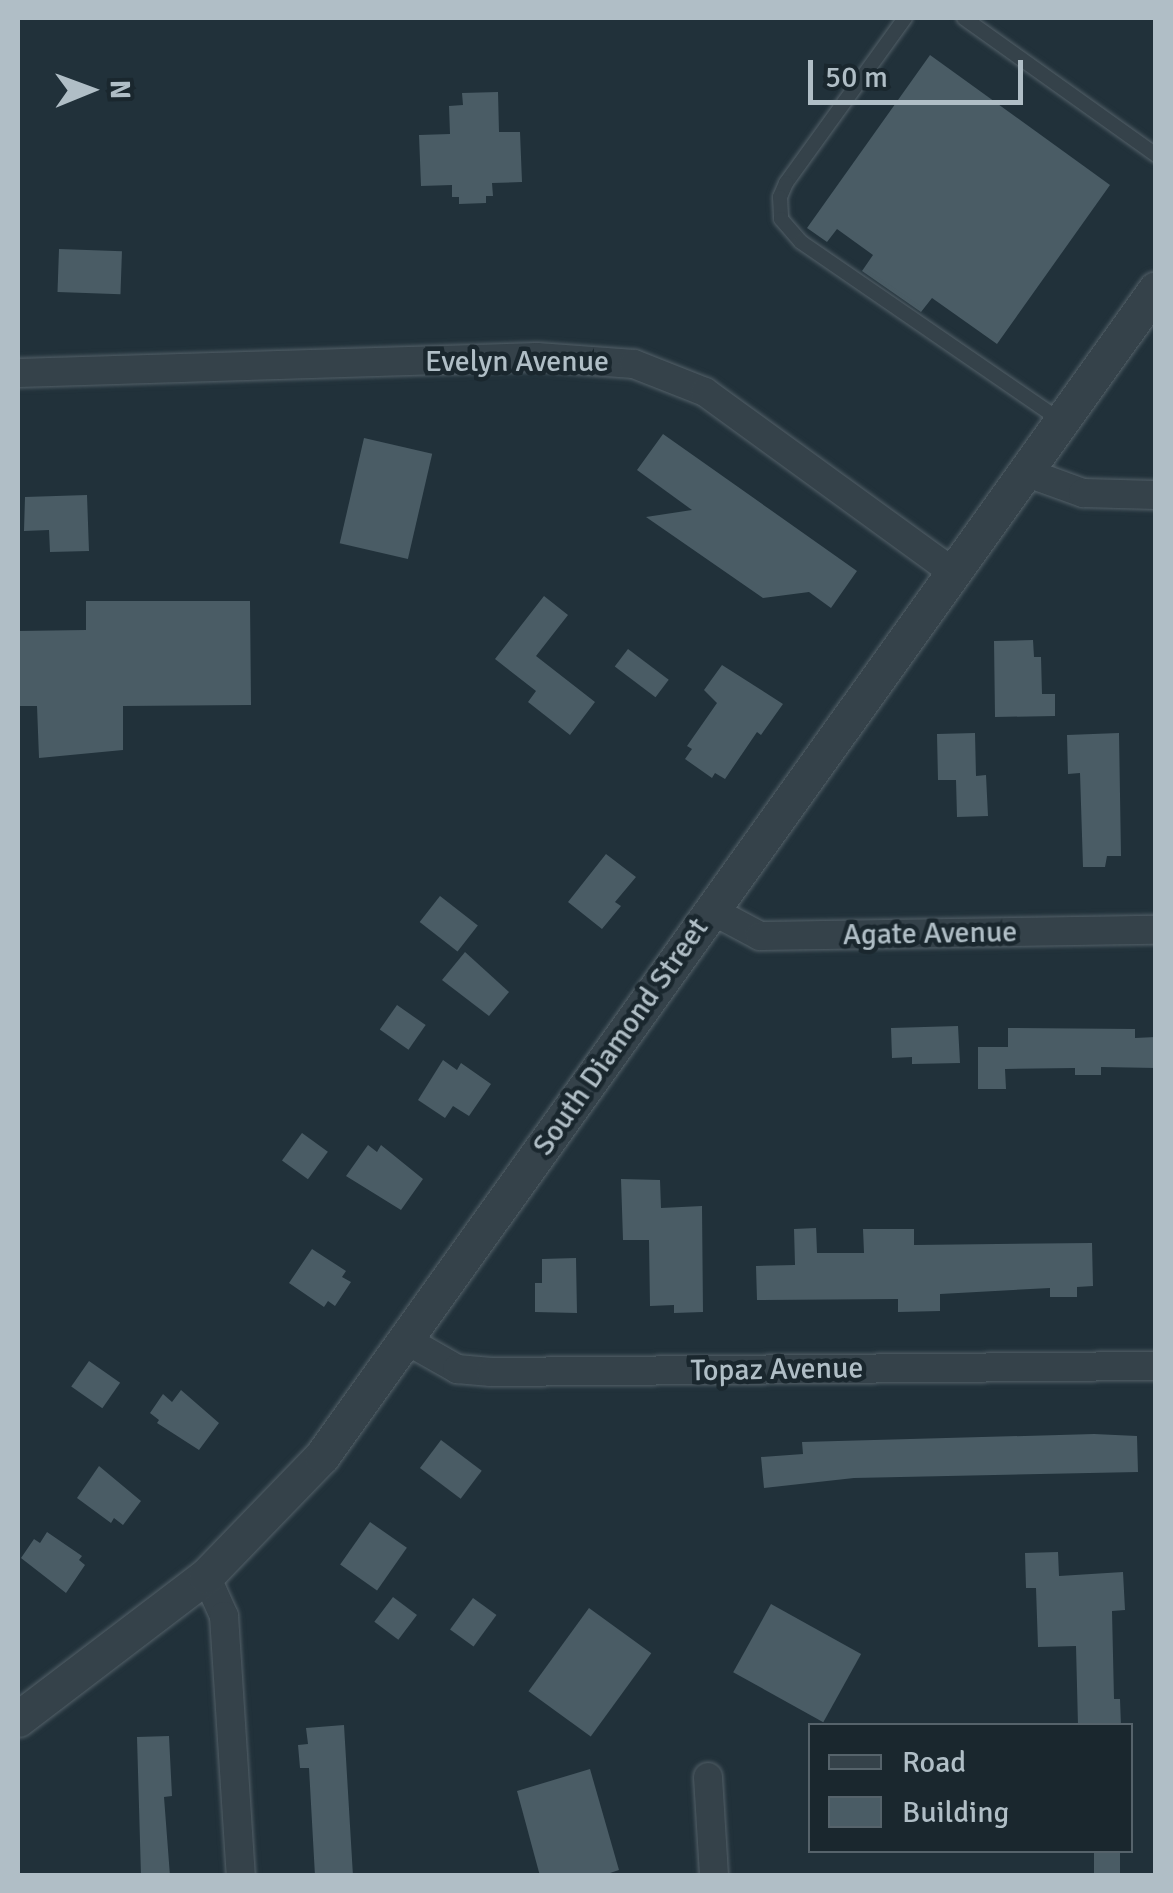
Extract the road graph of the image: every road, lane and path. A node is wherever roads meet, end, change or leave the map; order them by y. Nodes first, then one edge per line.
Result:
1 (905, 18) edge
2 (967, 19) edge
3 (1156, 155) edge
4 (1156, 289) edge
5 (18, 373) edge
6 (1061, 421) junction
7 (1024, 472) junction
8 (1156, 495) edge
9 (953, 572) junction
10 (710, 910) junction
11 (1156, 930) edge
12 (406, 1340) junction
13 (1156, 1366) edge
14 (206, 1576) junction
15 (18, 1719) edge
16 (708, 1777) dead end
17 (242, 1876) edge
18 (714, 1876) edge

1 - 6 lane
2 - 3 lane
4 - 6 street, South Diamond Street
5 - 9 street, Evelyn Avenue
6 - 7 street, South Diamond Street
7 - 8 street
7 - 9 street, South Diamond Street
9 - 10 street, South Diamond Street
10 - 11 street, Agate Avenue
10 - 12 street, South Diamond Street
12 - 13 street, Topaz Avenue
12 - 14 street, South Diamond Street
14 - 15 street, South Diamond Street
14 - 17 street
16 - 18 street

